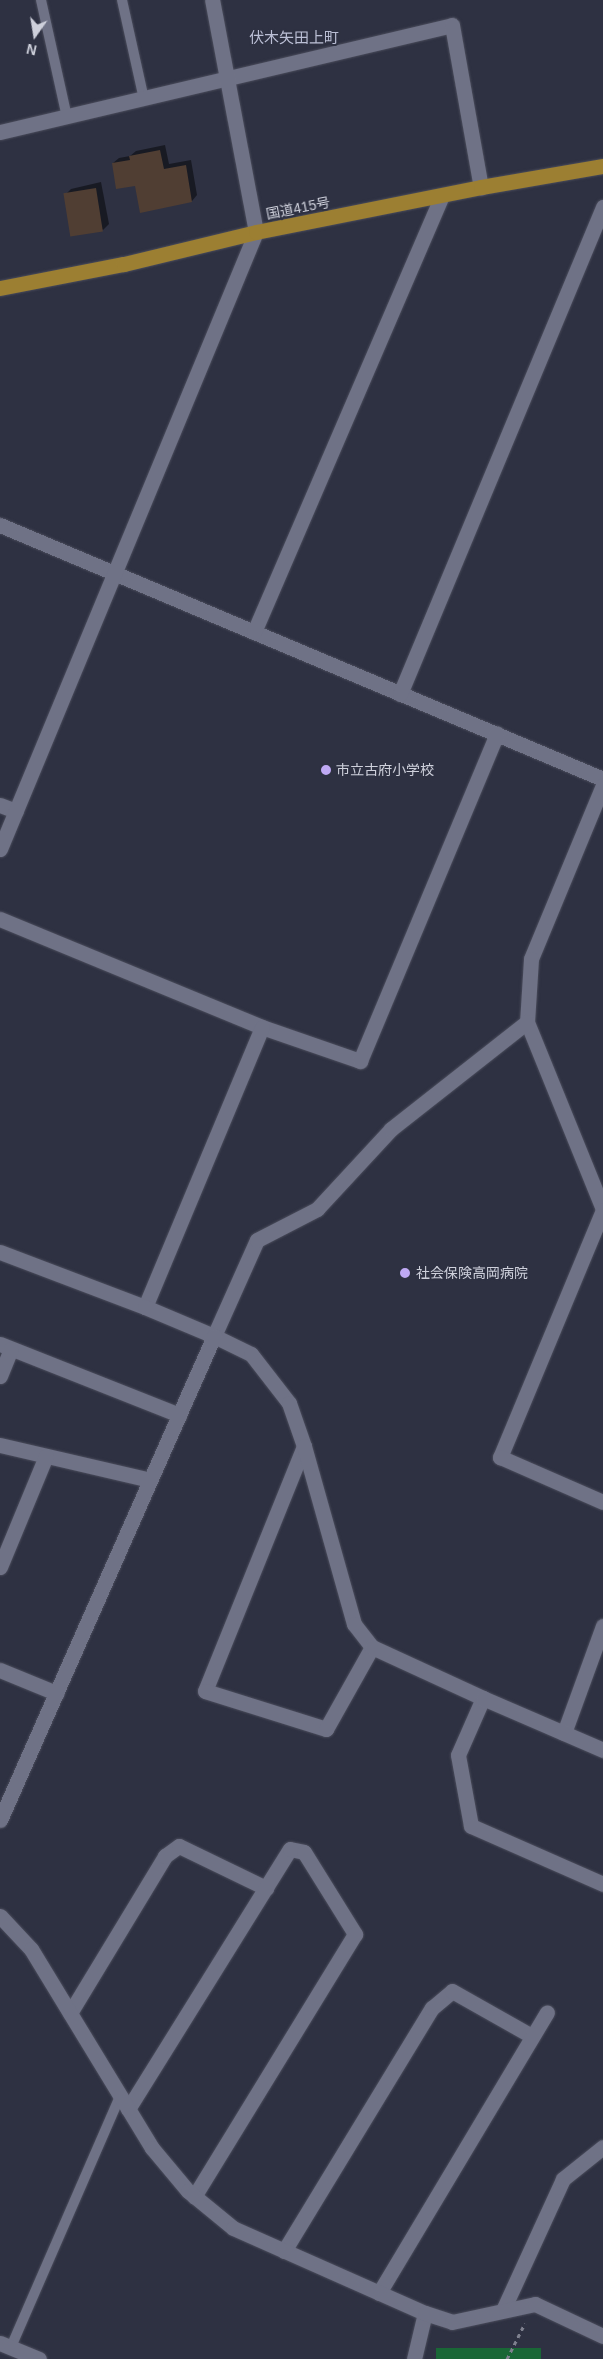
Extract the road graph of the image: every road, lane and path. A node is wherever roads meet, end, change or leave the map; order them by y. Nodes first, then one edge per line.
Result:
1 (41, 0) edge
2 (122, 0) edge
3 (212, 0) edge
4 (228, 79) junction
5 (144, 99) junction
6 (66, 117) junction
7 (0, 132) edge
8 (603, 166) edge
9 (481, 187) junction
10 (442, 196) junction
11 (603, 208) edge
12 (256, 232) junction
13 (0, 288) edge
14 (0, 525) edge
15 (114, 573) junction
16 (254, 632) junction
17 (400, 694) junction
18 (497, 734) junction
19 (603, 779) edge
20 (603, 785) edge
21 (0, 804) edge
22 (16, 811) junction
23 (0, 849) edge
24 (0, 919) edge
25 (527, 1022) junction
26 (262, 1027) junction
27 (603, 1210) edge
28 (0, 1252) edge
29 (144, 1307) junction
30 (214, 1336) junction
31 (5, 1346) edge
32 (0, 1376) edge
33 (179, 1414) junction
34 (0, 1445) edge
35 (304, 1446) junction
36 (46, 1456) junction
37 (150, 1480) junction
38 (603, 1502) edge
39 (0, 1567) edge
40 (603, 1626) edge
41 (372, 1647) junction
42 (0, 1670) edge
43 (56, 1693) junction
44 (484, 1698) junction
45 (564, 1733) junction
46 (603, 1750) edge
47 (0, 1820) edge
48 (603, 1884) edge
49 (266, 1888) junction
50 (0, 1916) edge
51 (547, 2012) dead end
52 (70, 2014) junction
53 (532, 2036) junction
54 (120, 2096) junction
55 (128, 2109) junction
56 (603, 2147) edge
57 (194, 2197) junction
58 (284, 2251) junction
59 (379, 2293) junction
60 (535, 2304) junction
61 (503, 2310) junction
62 (426, 2313) junction
63 (603, 2336) edge
64 (6, 2350) edge
65 (39, 2359) edge
66 (414, 2359) edge
67 (507, 2359) edge

1 - 6 lane
2 - 5 lane
3 - 4 street
4 - 5 street
4 - 9 street
4 - 12 street
5 - 6 street
6 - 7 street
8 - 9 highway, 国道415号
9 - 10 highway, 国道415号
10 - 12 highway, 国道415号
10 - 16 street
11 - 17 street
12 - 13 highway, 国道415号
12 - 15 street
14 - 15 street
15 - 16 street
15 - 22 street
16 - 17 street
17 - 18 street
18 - 19 street
18 - 26 street
20 - 25 street
21 - 22 street
22 - 23 street
24 - 26 street
25 - 27 street
25 - 30 street
26 - 29 street
27 - 38 street
28 - 29 street
29 - 30 street
30 - 33 street
30 - 35 street
31 - 32 street
31 - 33 street
33 - 37 street
34 - 36 street
35 - 41 street
35 - 41 street
36 - 37 street
36 - 39 street
37 - 43 street
40 - 45 street
41 - 44 street
42 - 43 street
43 - 47 street
44 - 45 street
44 - 48 street
45 - 46 street
49 - 52 street
49 - 55 street
49 - 57 street
50 - 52 street
51 - 53 street
52 - 54 street
53 - 58 street
53 - 59 street
54 - 55 street
54 - 64 lane
55 - 57 street
56 - 61 street
57 - 58 street
58 - 59 street
59 - 62 street
60 - 61 street
60 - 63 street
60 - 67 path
61 - 62 street
62 - 66 street
64 - 65 street

